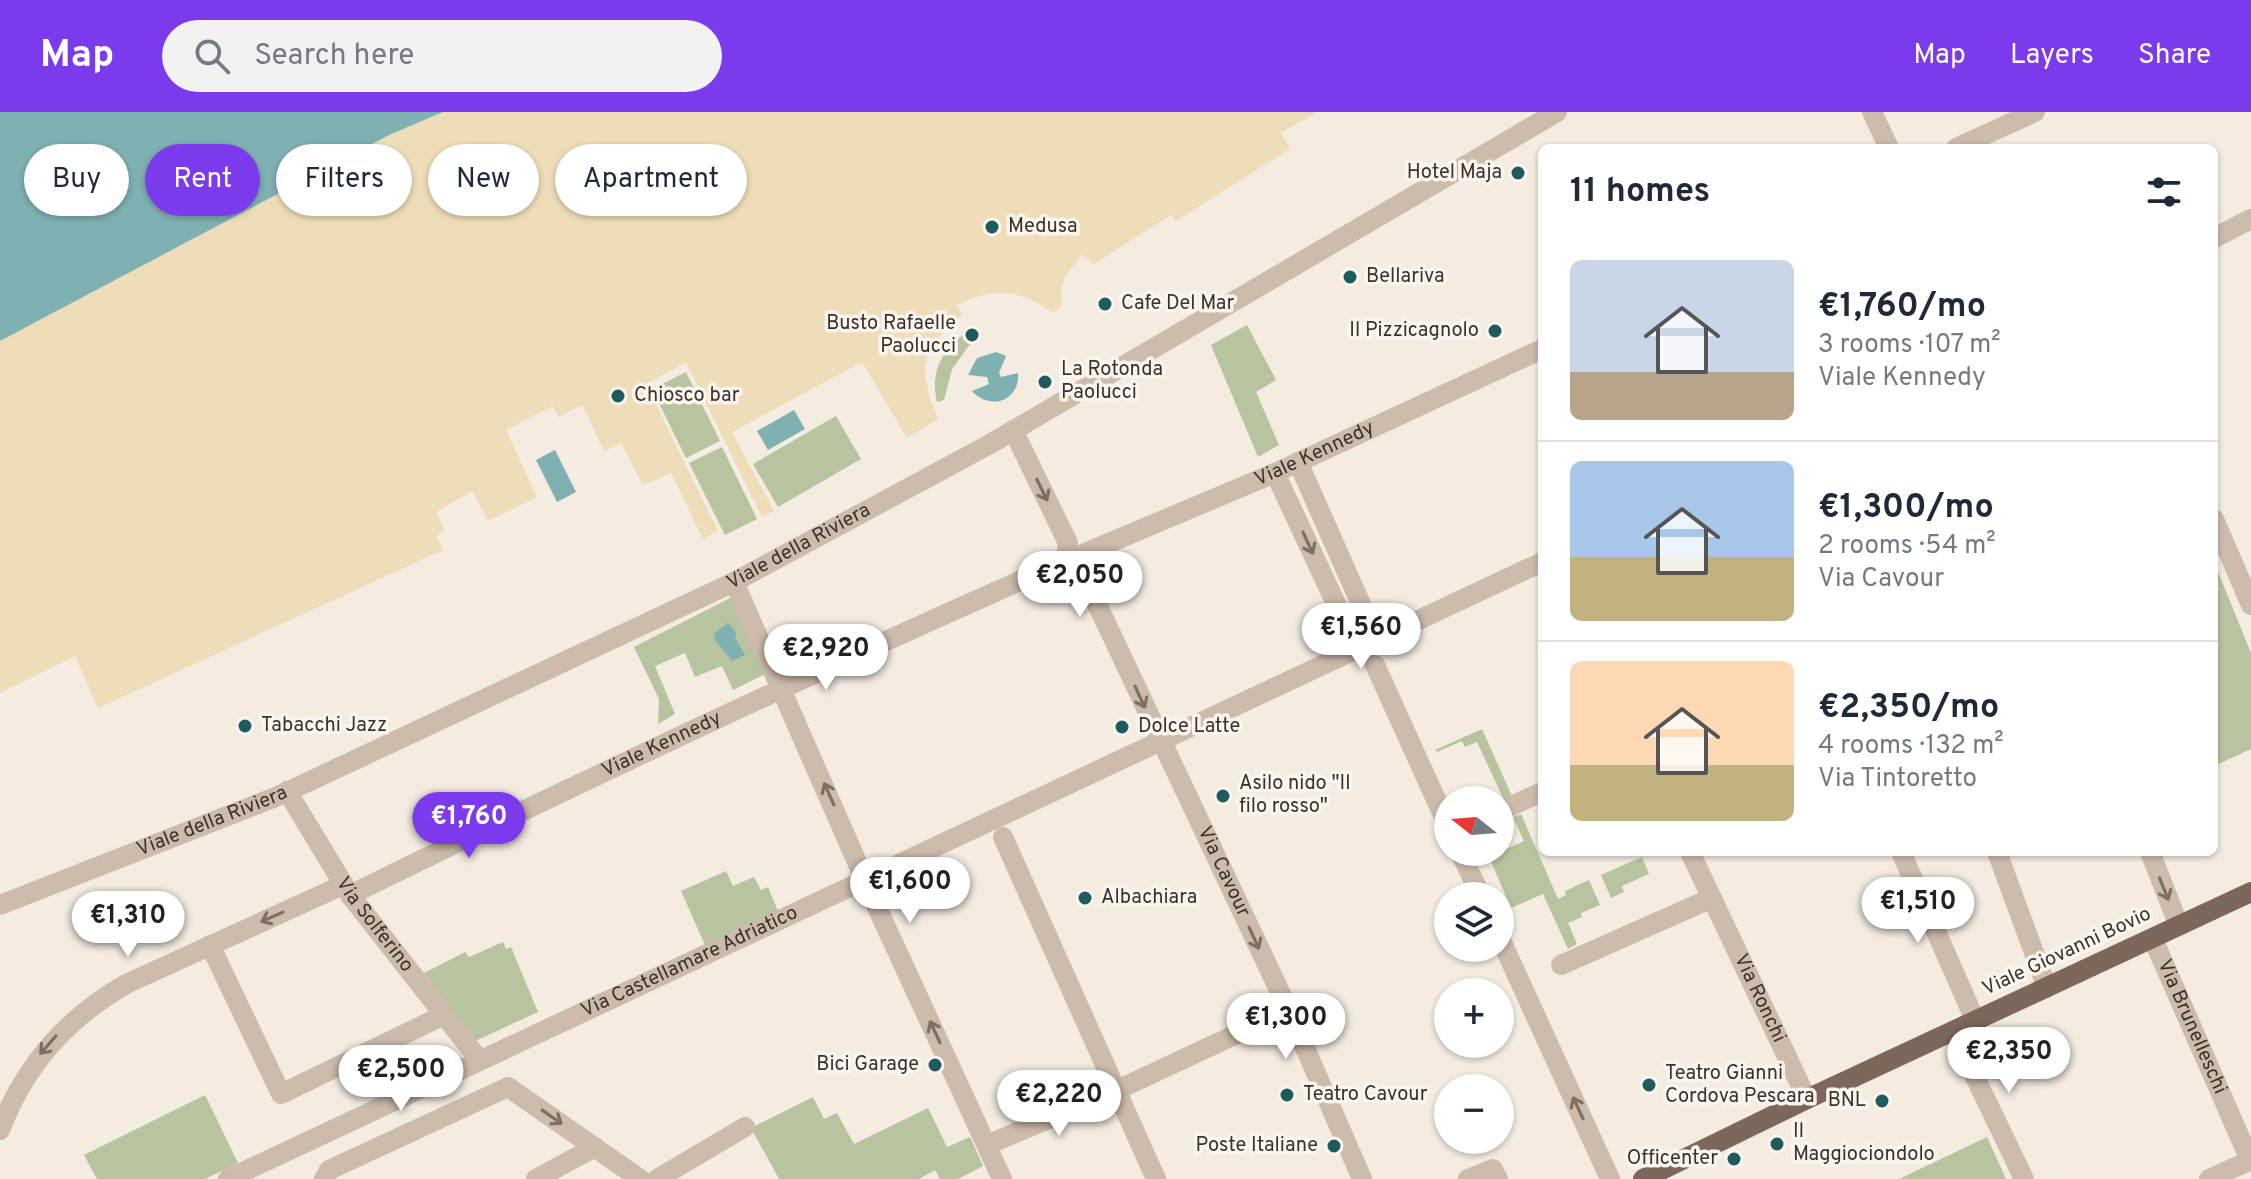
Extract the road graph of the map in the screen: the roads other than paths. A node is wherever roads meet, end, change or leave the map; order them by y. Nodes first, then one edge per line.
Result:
1 (1557, 112) edge
2 (1872, 112) edge
3 (2035, 112) edge
4 (1887, 144) edge
5 (1965, 144) edge
6 (2251, 219) edge
7 (2218, 236) edge
8 (1538, 351) edge
9 (1013, 430) junction
10 (1298, 462) junction
11 (1275, 473) junction
12 (2218, 528) edge
13 (1074, 558) junction
14 (1538, 564) edge
15 (734, 582) junction
16 (2251, 605) edge
17 (1375, 665) dead end
18 (782, 688) junction
19 (1161, 741) junction
20 (287, 791) junction
21 (1538, 794) edge
22 (1434, 795) edge
23 (1514, 805) edge
24 (1003, 837) dead end
25 (1692, 856) edge
26 (1903, 856) edge
27 (1998, 856) edge
28 (2152, 856) edge
29 (866, 879) junction
30 (346, 890) junction
31 (2251, 892) edge
32 (1712, 898) junction
33 (0, 905) edge
34 (2179, 926) junction
35 (2153, 939) junction
36 (210, 945) junction
37 (1511, 962) edge
38 (1561, 965) dead end
39 (2047, 988) junction
40 (1288, 1010) junction
41 (444, 1015) junction
42 (1975, 1020) junction
43 (1953, 1031) junction
44 (474, 1053) dead end
45 (1115, 1091) junction
46 (1807, 1099) junction
47 (745, 1127) dead end
48 (0, 1130) edge
49 (987, 1145) junction
50 (595, 1147) junction
51 (2250, 1160) edge
52 (324, 1178) edge
53 (228, 1179) edge
54 (536, 1179) edge
55 (640, 1179) edge
56 (657, 1179) edge
57 (1002, 1179) edge
58 (1156, 1179) edge
59 (1362, 1179) edge
60 (1468, 1179) edge
61 (1498, 1179) edge
62 (1610, 1179) edge
63 (1643, 1179) edge
64 (2024, 1179) edge
65 (2209, 1179) edge

1 - 9 street, Viale della Riviera
2 - 4 street
3 - 5 street
6 - 7 street
8 - 10 street, Viale Kennedy
9 -> 13 street, Via Cavour
9 - 15 street, Viale della Riviera
10 - 11 street, Viale Kennedy
11 -> 10 street
11 - 13 street, Viale Kennedy
12 - 16 street
13 - 18 street, Viale Kennedy
13 -> 19 street, Via Cavour
14 - 19 street, Via Castellamare Adriatico
15 - 18 street
15 - 20 street, Viale della Riviera
17 - 22 street
29 -> 18 street
18 - 30 street, Viale Kennedy
19 - 29 street, Via Castellamare Adriatico
19 -> 40 street, Via Cavour
20 - 30 street, Via Solferino
20 - 33 street, Viale della Riviera
21 - 23 street
24 - 45 street
25 - 32 street, Via Ronchi
26 - 42 street
27 - 39 street
28 -> 34 street
49 -> 29 street
29 - 53 street, Via Castellamare Adriatico
30 -> 36 street, Viale Kennedy
30 - 41 street, Via Solferino
31 - 34 main road, Viale Giovanni Bovio
32 - 38 street
32 - 46 street, Via Ronchi
34 - 35 main road, Viale Giovanni Bovio
35 - 39 main road, Viale Giovanni Bovio
35 - 51 street, Via Brunelleschi
36 - 41 street
36 -> 48 street, Viale Kennedy
62 -> 37 street
39 - 42 main road, Viale Giovanni Bovio
40 - 45 street
40 - 59 street, Via Cavour
41 - 44 street, Via Solferino
42 - 43 main road, Viale Giovanni Bovio
43 - 46 main road, Viale Giovanni Bovio
43 - 64 street
45 - 49 street
45 - 58 street
46 - 63 main road, Viale Giovanni Bovio
47 - 56 street
49 - 57 street
52 -> 50 street
50 - 54 street
50 - 55 street
51 - 65 street
60 - 61 street

